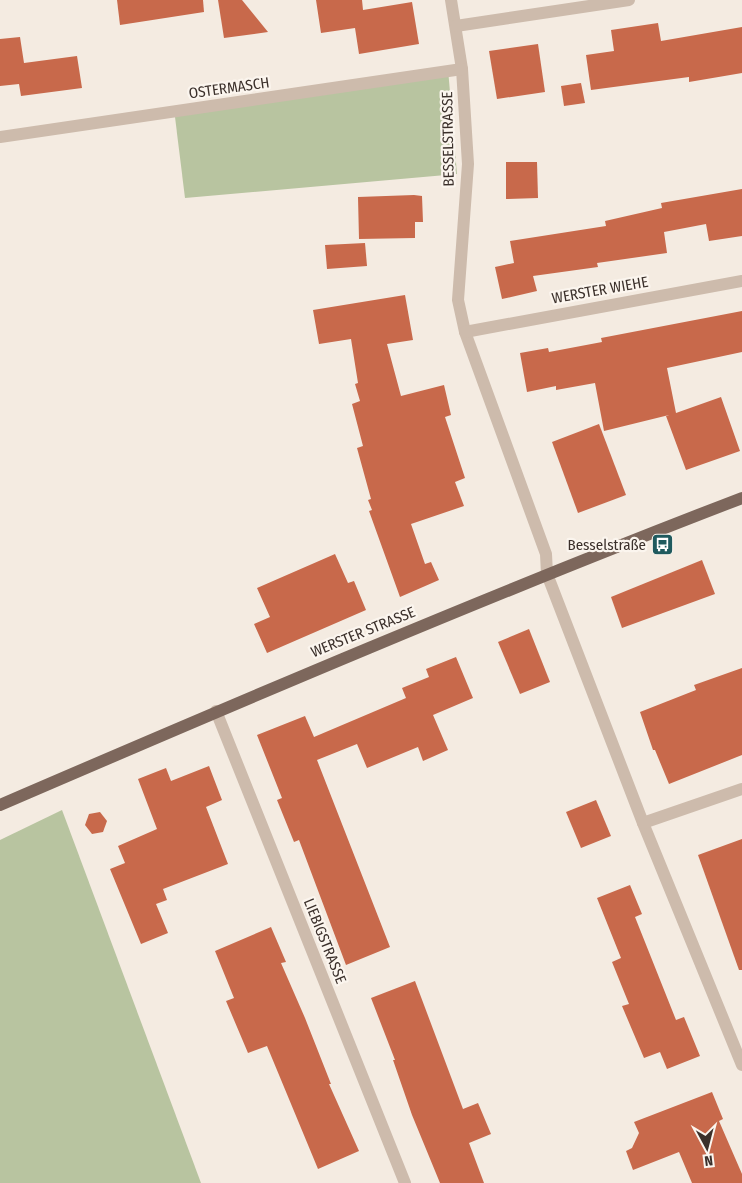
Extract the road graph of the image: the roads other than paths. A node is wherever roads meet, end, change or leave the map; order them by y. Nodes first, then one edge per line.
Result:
1 (451, 0) edge
2 (629, 0) edge
3 (456, 26) junction
4 (462, 69) junction
5 (0, 137) edge
6 (742, 280) edge
7 (465, 332) junction
8 (742, 498) edge
9 (547, 574) junction
10 (216, 711) junction
11 (742, 789) edge
12 (0, 804) edge
13 (642, 823) junction
14 (742, 1064) edge
15 (404, 1183) edge

1 - 3 street, BESSELSTRASSE
2 - 3 street
3 - 4 street, BESSELSTRASSE
4 - 5 street, OSTERMASCH
4 - 7 street, BESSELSTRASSE
6 - 7 street, WERSTER WIEHE
7 - 9 street, BESSELSTRASSE
8 - 9 main road, WERSTER STRASSE
9 - 10 main road, WERSTER STRASSE
9 - 13 street, BESSELSTRASSE
10 - 12 main road, WERSTER STRASSE
10 - 15 street, LIEBIGSTRASSE
11 - 13 street
13 - 14 street, BESSELSTRASSE

